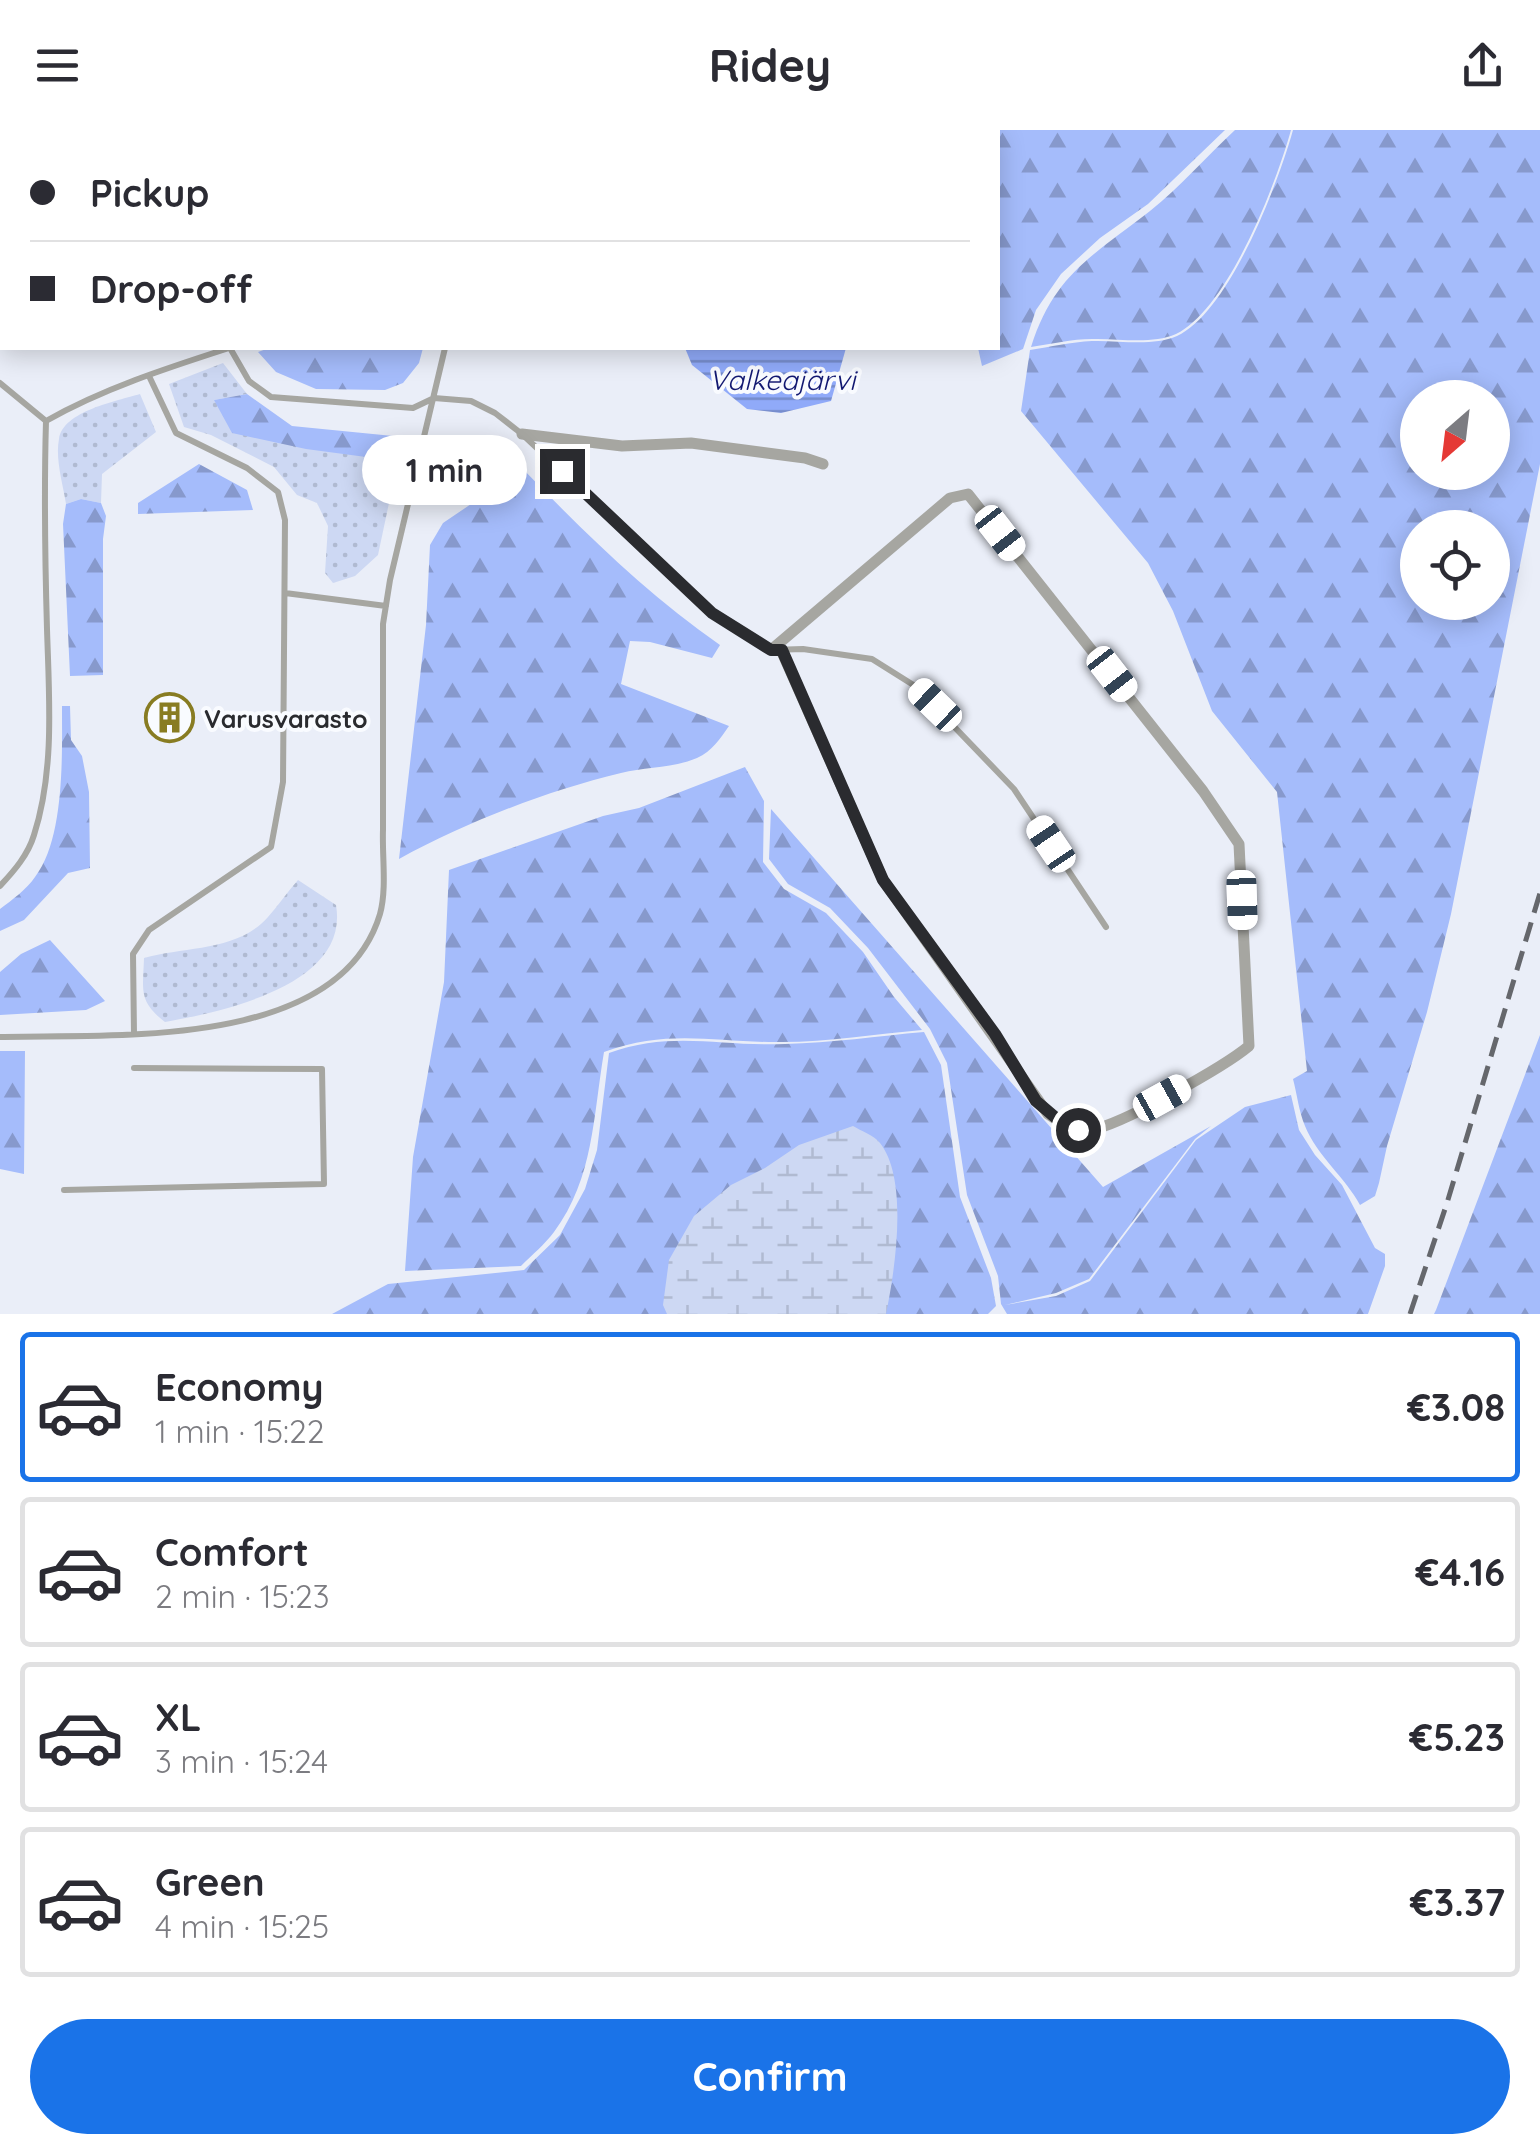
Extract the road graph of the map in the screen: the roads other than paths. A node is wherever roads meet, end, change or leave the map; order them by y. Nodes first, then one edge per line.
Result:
1 (223, 350) edge
2 (230, 350) edge
3 (445, 350) edge
4 (149, 376) junction
5 (0, 383) edge
6 (434, 398) junction
7 (46, 421) junction
8 (522, 434) junction
9 (823, 464) dead end
10 (285, 592) junction
11 (386, 606) junction
12 (776, 650) junction
13 (0, 886) edge
14 (1106, 927) dead end
15 (134, 1034) junction
16 (0, 1037) edge
17 (134, 1068) dead end
18 (64, 1190) dead end

1 - 4 lane
2 - 6 lane
3 - 6 lane
4 - 7 lane
4 - 10 lane
5 - 7 lane
6 - 8 lane
6 - 11 lane
7 - 13 lane
8 - 9 street
8 - 12 lane
10 - 11 lane
10 - 15 lane
11 - 15 lane
12 - 12 street
12 - 14 lane
15 - 16 lane
17 - 18 lane

